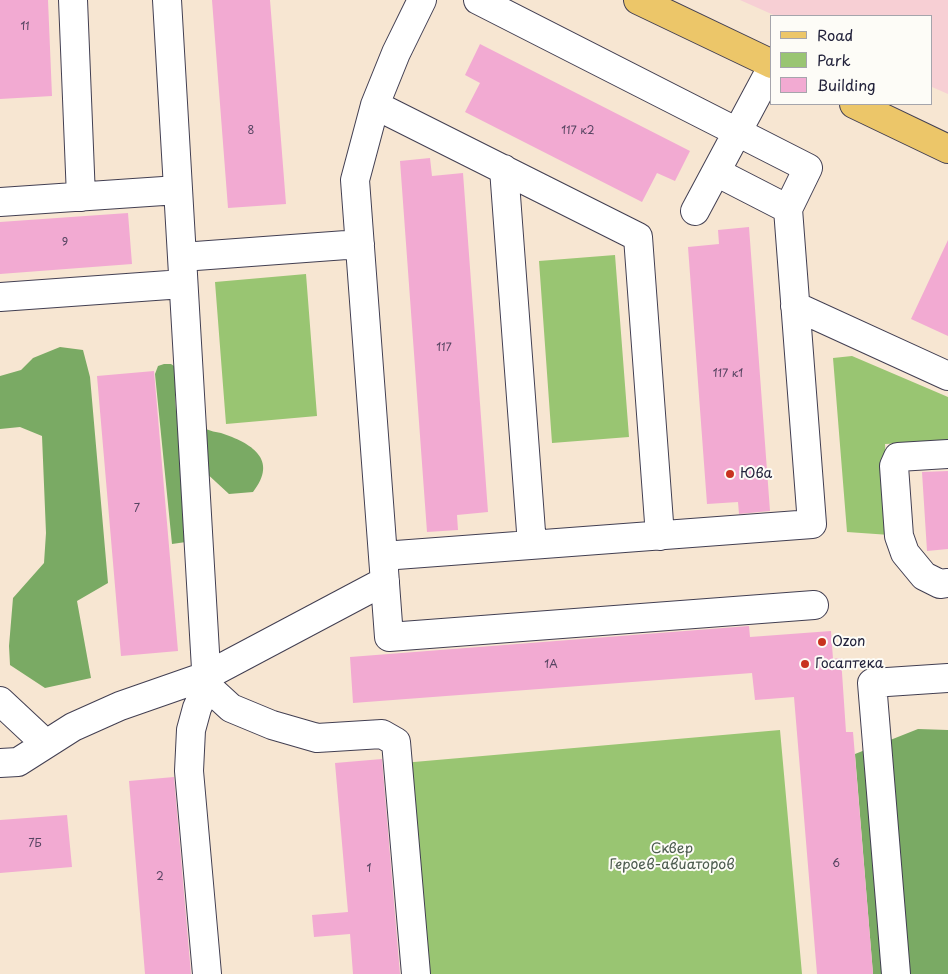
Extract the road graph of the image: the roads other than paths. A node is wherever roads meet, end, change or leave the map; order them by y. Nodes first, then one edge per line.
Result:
1 (73, 0) edge
2 (167, 0) edge
3 (422, 0) edge
4 (478, 0) edge
5 (638, 0) edge
6 (770, 64) edge
7 (770, 69) edge
8 (375, 105) junction
9 (856, 105) edge
10 (736, 131) junction
11 (948, 149) edge
12 (504, 168) junction
13 (716, 172) junction
14 (178, 190) junction
15 (81, 196) junction
16 (0, 202) edge
17 (788, 208) junction
18 (695, 211) dead end
19 (360, 244) junction
20 (182, 257) junction
21 (184, 284) junction
22 (0, 297) edge
23 (795, 306) junction
24 (948, 376) edge
25 (948, 454) edge
26 (660, 536) junction
27 (532, 546) junction
28 (384, 569) junction
29 (948, 583) edge
30 (814, 605) dead end
31 (948, 678) edge
32 (207, 681) junction
33 (0, 701) edge
34 (46, 744) junction
35 (0, 764) edge
36 (207, 974) edge
37 (416, 974) edge
38 (896, 974) edge

1 - 15 lane
2 - 14 lane
3 - 8 lane
4 - 10 lane
5 - 6 main road
7 - 10 lane
8 - 12 lane
8 - 19 lane
9 - 11 main road
10 - 13 lane
10 - 17 lane
12 - 26 lane
12 - 27 lane
13 - 17 lane
13 - 18 lane
14 - 15 lane
14 - 20 lane
15 - 16 lane
17 - 23 lane
19 - 20 lane
19 - 28 lane
20 - 21 lane
21 - 22 lane
21 - 32 lane
23 - 24 lane
23 - 26 lane
25 - 29 lane
26 - 27 lane
27 - 28 lane
28 - 30 lane
28 - 32 lane
31 - 38 lane
32 - 34 lane
32 - 36 lane
32 - 37 lane
33 - 34 lane
34 - 35 lane

